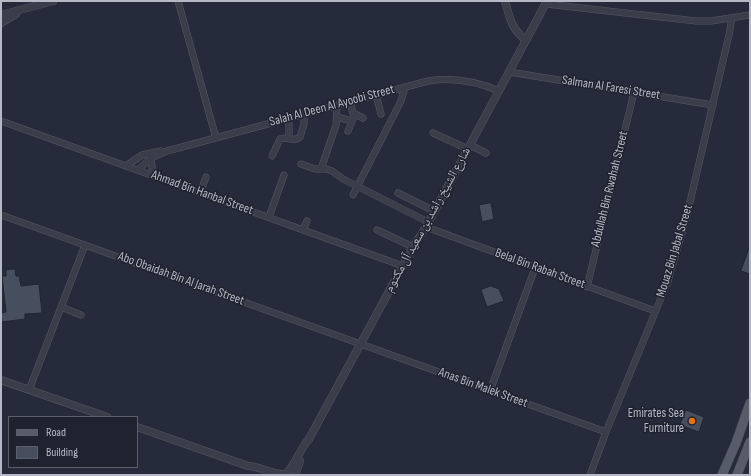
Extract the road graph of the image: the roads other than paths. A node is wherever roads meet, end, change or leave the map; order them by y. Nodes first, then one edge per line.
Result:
1 (53, 1) edge
2 (178, 1) edge
3 (505, 1) edge
4 (546, 2) edge
5 (26, 8) junction
6 (1, 15) edge
7 (750, 16) edge
8 (732, 18) junction
9 (1, 23) edge
10 (526, 40) junction
11 (509, 72) junction
12 (404, 87) junction
13 (499, 91) junction
14 (634, 92) junction
15 (376, 95) junction
16 (350, 102) junction
17 (337, 105) junction
18 (713, 105) junction
19 (304, 114) junction
20 (355, 114) junction
21 (381, 114) dead end
22 (337, 117) junction
23 (289, 118) junction
24 (363, 118) dead end
25 (1, 121) edge
26 (352, 121) junction
27 (348, 131) dead end
28 (433, 133) dead end
29 (216, 138) junction
30 (289, 139) junction
31 (469, 147) junction
32 (167, 151) junction
33 (486, 153) dead end
34 (272, 156) dead end
35 (151, 158) junction
36 (301, 164) dead end
37 (126, 166) junction
38 (321, 169) junction
39 (138, 170) junction
40 (284, 175) dead end
41 (153, 176) junction
42 (206, 177) dead end
43 (357, 186) junction
44 (200, 193) junction
45 (398, 193) dead end
46 (352, 195) dead end
47 (434, 211) junction
48 (1, 215) edge
49 (269, 218) junction
50 (307, 221) dead end
51 (427, 225) junction
52 (303, 230) junction
53 (377, 230) dead end
54 (85, 245) junction
55 (413, 248) junction
56 (403, 266) junction
57 (535, 268) junction
58 (587, 287) junction
59 (61, 307) junction
60 (655, 311) junction
61 (80, 315) dead end
62 (361, 344) junction
63 (1, 380) edge
64 (29, 390) junction
65 (490, 390) junction
66 (750, 403) edge
67 (104, 416) edge
68 (138, 428) edge
69 (606, 432) junction
70 (309, 439) junction
71 (750, 442) edge
72 (248, 466) junction
73 (267, 475) edge
74 (286, 475) edge
75 (295, 475) edge
76 (590, 475) edge
77 (722, 475) edge
78 (737, 475) edge

1 - 5 street
2 - 29 street
3 - 10 street
4 - 8 street
4 - 10 street, شارع الشيخ راشد بن سعيد آل مكتوم
5 - 6 street
5 - 9 street
7 - 8 street
8 - 18 street, Mouaz Bin Jabal Street
10 - 11 street, شارع الشيخ راشد بن سعيد آل مكتوم
11 - 13 street, شارع الشيخ راشد بن سعيد آل مكتوم
11 - 14 street, Salman Al Faresi Street
12 - 13 street, Salah Al Deen Al Ayoobi Street
12 - 15 street, Salah Al Deen Al Ayoobi Street
12 - 43 street
13 - 31 street, شارع الشيخ راشد بن سعيد آل مكتوم
14 - 18 street, Salman Al Faresi Street
14 - 58 street, Abdullah Bin Rwahah Street
15 - 16 street, Salah Al Deen Al Ayoobi Street
15 - 21 street
16 - 17 street, Salah Al Deen Al Ayoobi Street
16 - 20 street
17 - 19 street, Salah Al Deen Al Ayoobi Street
17 - 22 street
18 - 60 street, Mouaz Bin Jabal Street
19 - 23 street, Salah Al Deen Al Ayoobi Street
19 - 30 street
20 - 24 street
20 - 26 street
22 - 26 street
22 - 38 street
23 - 29 street, Salah Al Deen Al Ayoobi Street
23 - 30 street
25 - 37 street, Ahmad Bin Hanbal Street
26 - 27 street
28 - 31 street
29 - 32 street, Salah Al Deen Al Ayoobi Street
30 - 34 street
31 - 33 street
31 - 47 street, شارع الشيخ راشد بن سعيد آل مكتوم
32 - 35 street, Salah Al Deen Al Ayoobi Street
32 - 37 street, Salah Al Deen Al Ayoobi Street
35 - 39 street, Salah Al Deen Al Ayoobi Street
35 - 41 street
36 - 38 street, Belal Bin Rabah Street
37 - 39 street, Ahmad Bin Hanbal Street
38 - 43 street, Belal Bin Rabah Street
39 - 41 street, Ahmad Bin Hanbal Street
40 - 49 street
41 - 44 street, Ahmad Bin Hanbal Street
42 - 44 street
43 - 46 street
43 - 51 street, Belal Bin Rabah Street
44 - 49 street, Ahmad Bin Hanbal Street
45 - 47 street
47 - 51 street, شارع الشيخ راشد بن سعيد آل مكتوم
48 - 54 street, Abo Obaidah Bin Al Jarah Street
49 - 52 street, Ahmad Bin Hanbal Street
50 - 52 street
51 - 55 street, شارع الشيخ راشد بن سعيد آل مكتوم
51 - 57 street, Belal Bin Rabah Street
52 - 56 street, Ahmad Bin Hanbal Street
53 - 55 street
54 - 59 street
54 - 62 street, Abo Obaidah Bin Al Jarah Street
55 - 56 street, شارع الشيخ راشد بن سعيد آل مكتوم
56 - 62 street, شارع الشيخ راشد بن سعيد آل مكتوم
57 - 58 street, Belal Bin Rabah Street
57 - 65 street
58 - 60 street, Belal Bin Rabah Street
59 - 61 street
59 - 64 street
60 - 69 street, Mouaz Bin Jabal Street
62 - 65 street, Anas Bin Malek Street
62 - 70 street, شارع الشيخ راشد بن سعيد آل مكتوم
63 - 64 street
64 - 67 street
65 - 69 street, Anas Bin Malek Street
66 - 77 main road
68 - 72 street
69 - 76 street, Mouaz Bin Jabal Street
70 - 74 street, شارع الشيخ راشد بن سعيد آل مكتوم
70 - 75 street, شارع الشيخ راشد بن سعيد آل مكتوم
71 - 78 main road
72 - 73 street
72 - 74 street

